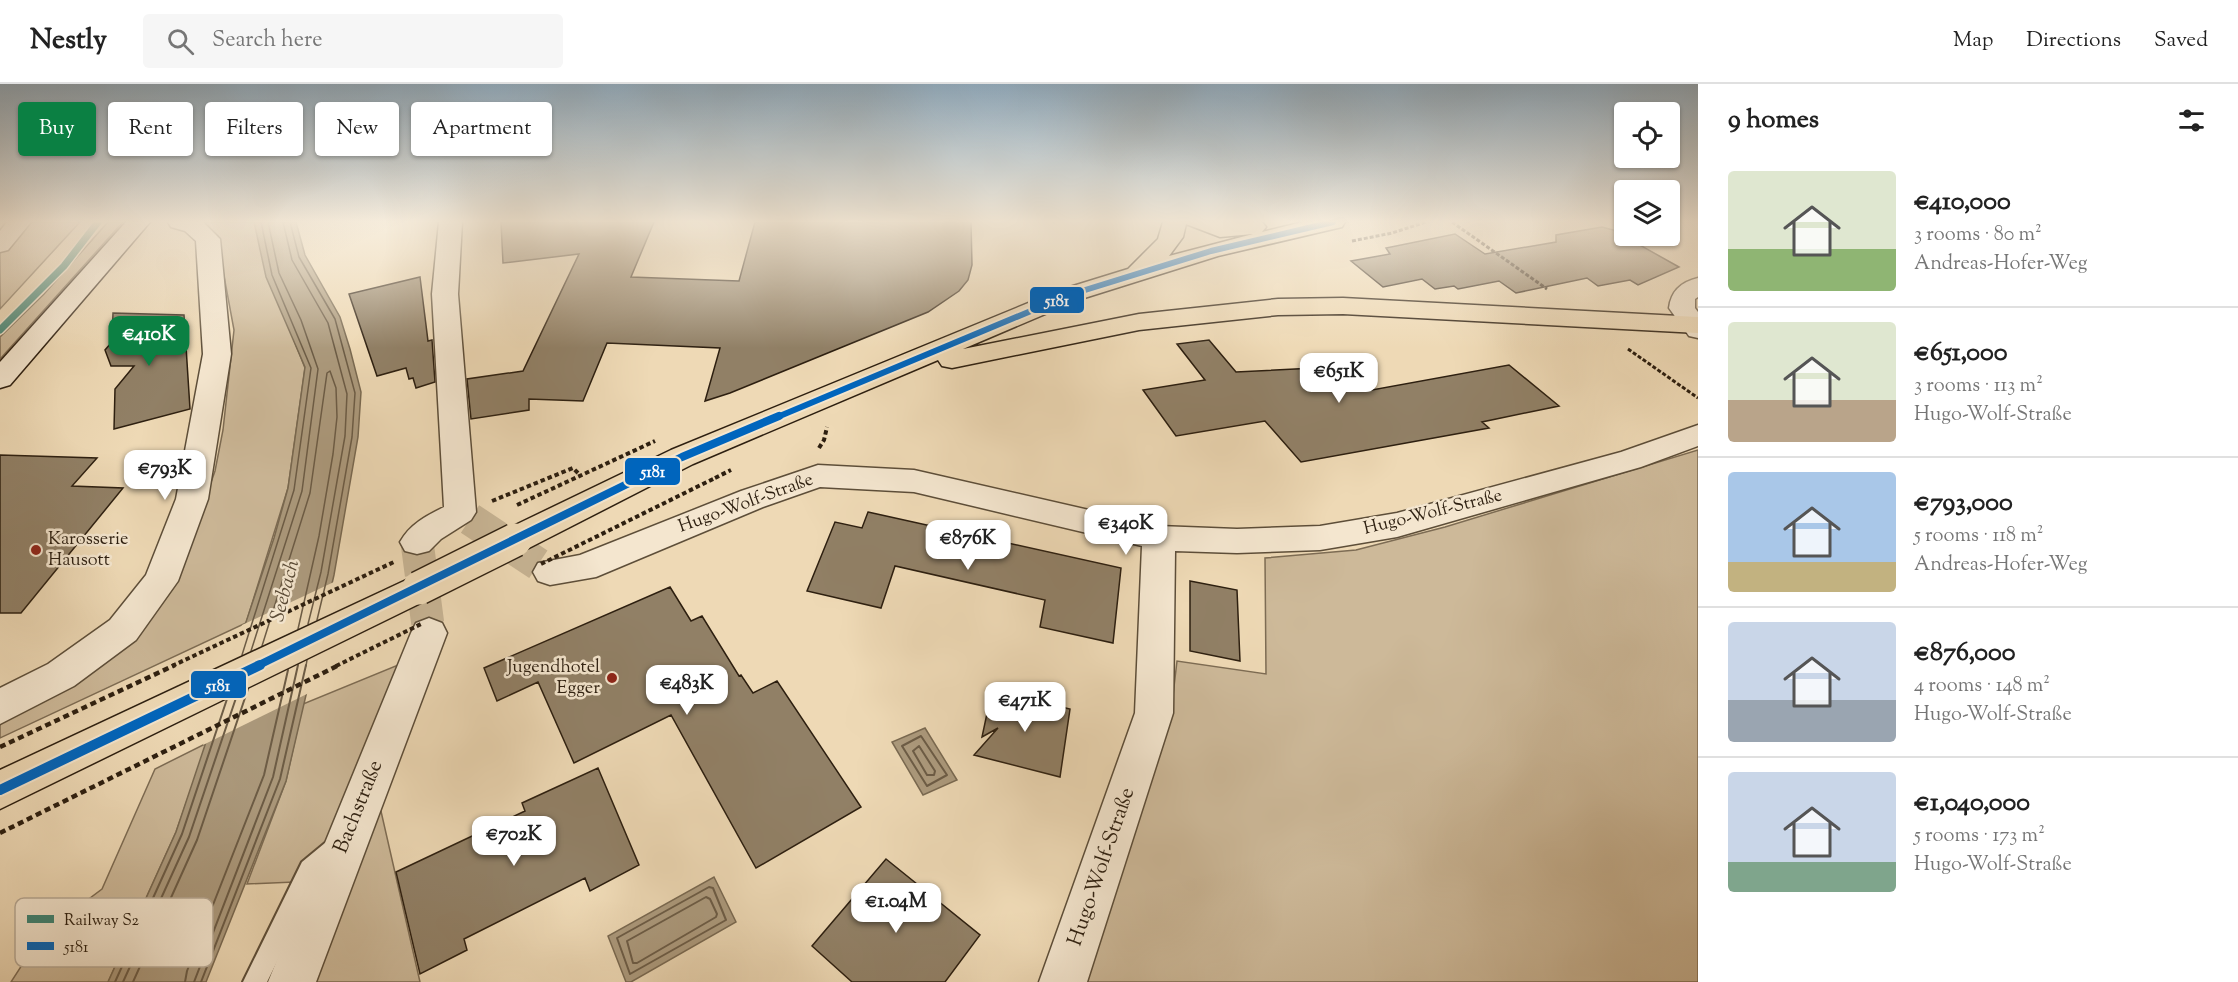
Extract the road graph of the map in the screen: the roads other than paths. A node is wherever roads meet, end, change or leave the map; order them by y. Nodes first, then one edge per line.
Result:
1 (102, 264) edge
2 (210, 264) edge
3 (448, 264) edge
4 (1146, 264) edge
5 (1168, 264) edge
6 (1135, 274) junction
7 (1698, 285) edge
8 (1696, 327) edge
9 (877, 375) junction
10 (0, 379) edge
11 (1698, 435) edge
12 (1159, 538) junction
13 (407, 551) road end
14 (542, 570) tunnel mouth
15 (428, 627) tunnel mouth
16 (0, 707) edge
17 (0, 790) edge
18 (346, 840) junction
19 (255, 982) edge
20 (292, 982) edge
21 (1062, 982) edge

1 - 10 street
2 - 16 street
3 - 13 street
4 - 6 main road
5 - 6 main road
6 - 9 main road
7 - 8 street
8 - 9 main road
9 - 17 main road, bridge
11 - 12 street, Hugo-Wolf-Straße
12 - 14 street, Hugo-Wolf-Straße
12 - 21 street, Hugo-Wolf-Straße
15 - 18 street, Bachstraße
18 - 19 lane
18 - 20 street, Bachstraße

